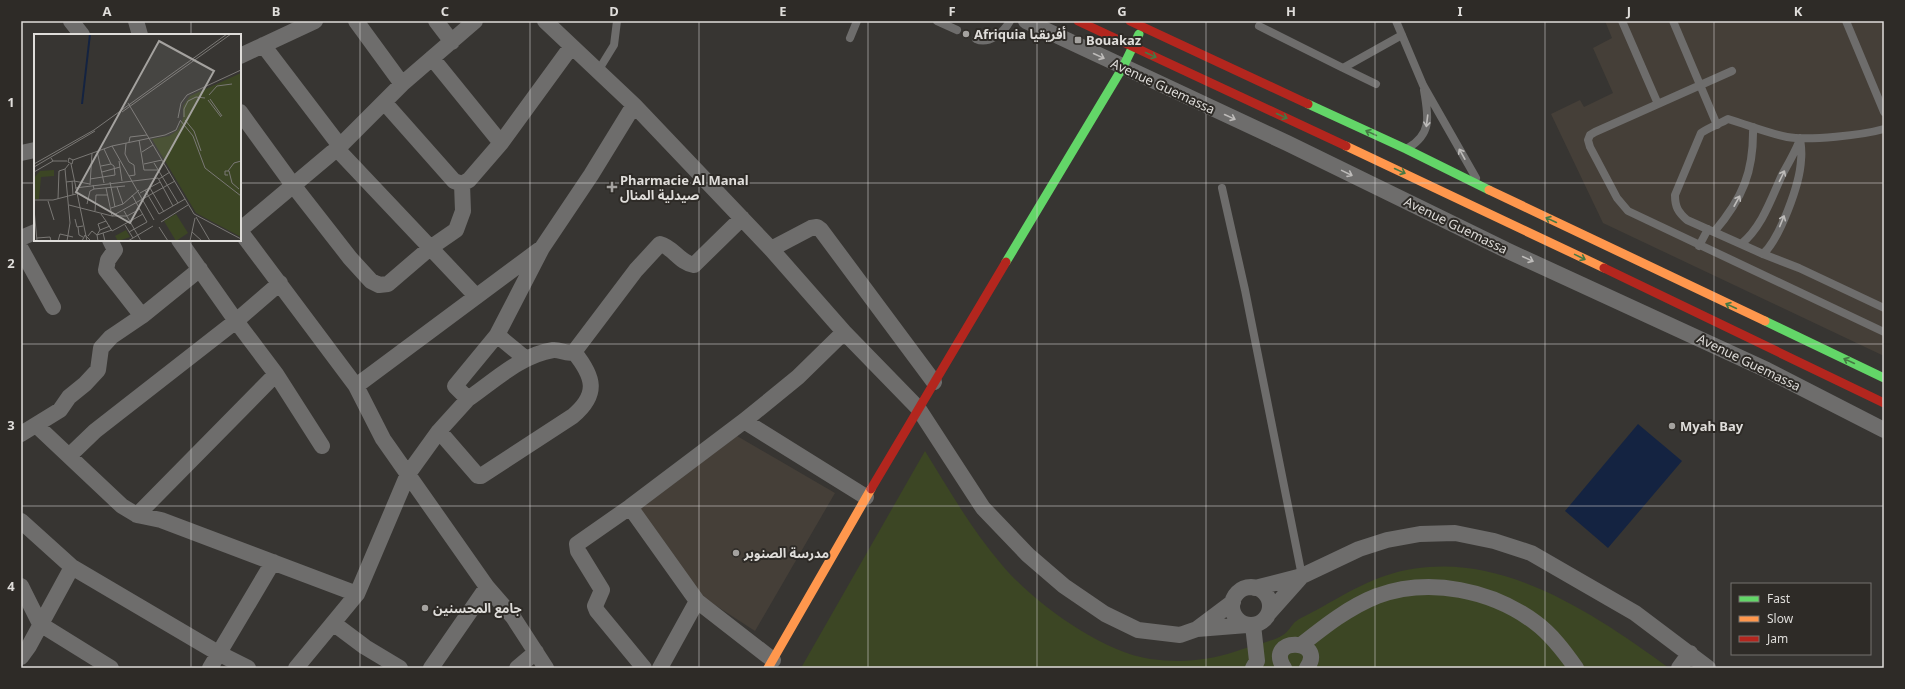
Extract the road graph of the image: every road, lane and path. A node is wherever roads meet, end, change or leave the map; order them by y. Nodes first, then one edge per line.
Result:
1 (71, 21) edge
2 (136, 21) edge
3 (315, 21) edge
4 (356, 21) edge
5 (436, 21) edge
6 (475, 21) edge
7 (545, 21) edge
8 (617, 21) edge
9 (857, 21) edge
10 (937, 21) edge
11 (1010, 21) edge
12 (1026, 21) edge
13 (1078, 21) edge
14 (1130, 21) edge
15 (1396, 21) edge
16 (1622, 21) edge
17 (1673, 21) edge
18 (1846, 21) edge
19 (1259, 26) dead end
20 (1142, 27) junction
21 (957, 30) dead end
22 (81, 34) edge
23 (140, 34) edge
24 (1402, 35) junction
25 (850, 38) dead end
26 (976, 39) dead end
27 (452, 42) junction
28 (263, 45) junction
29 (1133, 46) junction
30 (572, 47) junction
31 (241, 56) edge
32 (432, 58) junction
33 (1123, 67) junction
34 (1344, 68) junction
35 (598, 71) junction
36 (1732, 71) dead end
37 (402, 84) junction
38 (1376, 84) dead end
39 (1423, 85) junction
40 (1701, 85) junction
41 (384, 102) junction
42 (1658, 104) junction
43 (634, 105) junction
44 (1884, 112) edge
45 (241, 113) edge
46 (1718, 125) junction
47 (1753, 127) junction
48 (1884, 129) edge
49 (1800, 138) junction
50 (501, 142) junction
51 (338, 147) junction
52 (1406, 149) junction
53 (34, 150) edge
54 (21, 153) edge
55 (462, 184) junction
56 (293, 185) junction
57 (1482, 187) junction
58 (1222, 188) dead end
59 (742, 218) junction
60 (241, 229) edge
61 (241, 231) edge
62 (1711, 231) junction
63 (34, 232) edge
64 (21, 238) edge
65 (110, 241) edge
66 (180, 241) edge
67 (1741, 244) junction
68 (1699, 246) junction
69 (430, 248) junction
70 (542, 248) junction
71 (21, 249) edge
72 (771, 249) junction
73 (1763, 254) junction
74 (200, 269) junction
75 (280, 283) junction
76 (476, 296) junction
77 (53, 307) dead end
78 (1884, 308) edge
79 (142, 316) junction
80 (236, 321) junction
81 (844, 332) junction
82 (1884, 332) edge
83 (497, 335) junction
84 (574, 352) junction
85 (526, 359) junction
86 (276, 374) junction
87 (1884, 378) edge
88 (934, 382) junction
89 (356, 386) junction
90 (468, 399) junction
91 (1884, 403) edge
92 (918, 408) junction
93 (744, 421) junction
94 (36, 426) junction
95 (1884, 430) edge
96 (439, 431) junction
97 (21, 434) edge
98 (322, 446) dead end
99 (69, 456) junction
100 (408, 474) junction
101 (866, 498) junction
102 (630, 508) junction
103 (137, 515) junction
104 (21, 521) edge
105 (273, 562) junction
106 (72, 567) junction
107 (1302, 576) junction
108 (21, 586) edge
109 (488, 587) junction
110 (1255, 588) junction
111 (358, 594) junction
112 (697, 601) junction
113 (1233, 602) junction
114 (1269, 613) junction
115 (333, 623) junction
116 (40, 624) junction
117 (1250, 625) junction
118 (1196, 629) junction
119 (1301, 644) junction
120 (536, 652) junction
121 (218, 653) junction
122 (21, 657) edge
123 (1699, 663) edge
124 (771, 664) edge
125 (391, 666) edge
126 (111, 668) edge
127 (210, 668) edge
128 (248, 668) edge
129 (296, 668) edge
130 (431, 668) edge
131 (517, 668) edge
132 (546, 668) edge
133 (644, 668) edge
134 (660, 668) edge
135 (1253, 668) edge
136 (1284, 668) edge
137 (1307, 668) edge
138 (1576, 668) edge
139 (1679, 668) edge

1 - 22 street
2 - 23 street
3 - 28 street
4 - 37 street
5 - 27 street
6 - 27 street
7 - 30 street
8 - 35 lane
9 - 25 lane
10 - 21 lane
11 - 26 lane
12 -> 33 street, Avenue Guemassa
13 - 29 main road, Avenue Guemassa
14 - 20 main road
15 - 24 lane
16 - 42 lane
17 - 40 lane
18 - 44 lane
19 - 34 lane
20 - 29 main road
52 -> 20 main road
24 - 34 lane
24 - 39 lane
27 - 32 street
28 - 31 street
28 - 51 street
29 - 33 main road
29 -> 91 main road, Avenue Guemassa
30 - 35 street
30 - 50 street
32 - 37 street
32 - 50 street
33 - 88 main road
33 -> 95 street, Avenue Guemassa
34 - 38 lane
35 - 43 street
36 - 40 lane
37 - 41 street
39 -> 52 lane
57 -> 39 lane
40 - 42 lane
40 - 46 lane
41 - 51 street
41 - 55 street
42 - 68 lane
43 - 59 street
43 - 70 street
45 - 56 street
46 - 47 lane
46 - 62 lane
47 - 49 lane
62 -> 47 lane
48 - 49 lane
67 -> 49 lane
73 -> 49 lane
50 - 55 street
51 - 56 street
51 - 69 street
52 - 57 main road
53 - 54 street
55 - 69 street
56 - 60 street
56 - 69 street
87 -> 57 main road
58 - 107 lane
59 - 72 street
59 - 84 street
61 - 75 street
62 - 67 lane
62 - 68 lane
63 - 64 street
65 - 79 street
66 - 74 street
67 - 73 lane
68 - 82 lane
69 - 76 street
70 - 76 street
70 - 83 street
71 - 77 street
72 - 81 street
72 - 88 street
73 - 78 lane
74 - 79 street
74 - 80 street
75 - 80 street
75 - 89 street
76 - 89 street
79 - 94 street
80 - 86 street
80 - 99 street
81 - 92 street
81 - 93 street
83 - 85 street
83 - 90 street
84 - 85 street
84 - 96 street
85 - 90 street
86 - 98 street
86 - 103 street
88 - 92 main road
89 - 100 street
90 - 96 street
92 - 101 main road
92 - 118 street
93 - 101 street
93 - 102 street
94 - 97 street
94 - 99 street
96 - 100 street
99 - 103 street
100 - 109 street
100 - 111 street
101 - 124 main road
102 - 112 street
102 - 133 street
103 - 105 street
104 - 106 street
105 - 111 street
105 - 121 street
106 - 116 street
106 - 121 street
107 - 110 street
107 - 114 street
107 - 123 street
108 - 116 street
109 - 120 street
109 - 130 street
110 - 113 street
110 - 114 street
111 - 115 street
112 - 124 street
112 - 134 street
113 - 117 street
113 - 118 street
114 - 117 street
115 - 125 street
115 - 129 street
116 - 122 street
116 - 126 street
117 - 118 street
117 - 135 street
119 - 136 street
119 - 137 street
119 - 138 street
120 - 131 street
120 - 132 street
121 - 127 street
121 - 128 street
123 - 139 street

